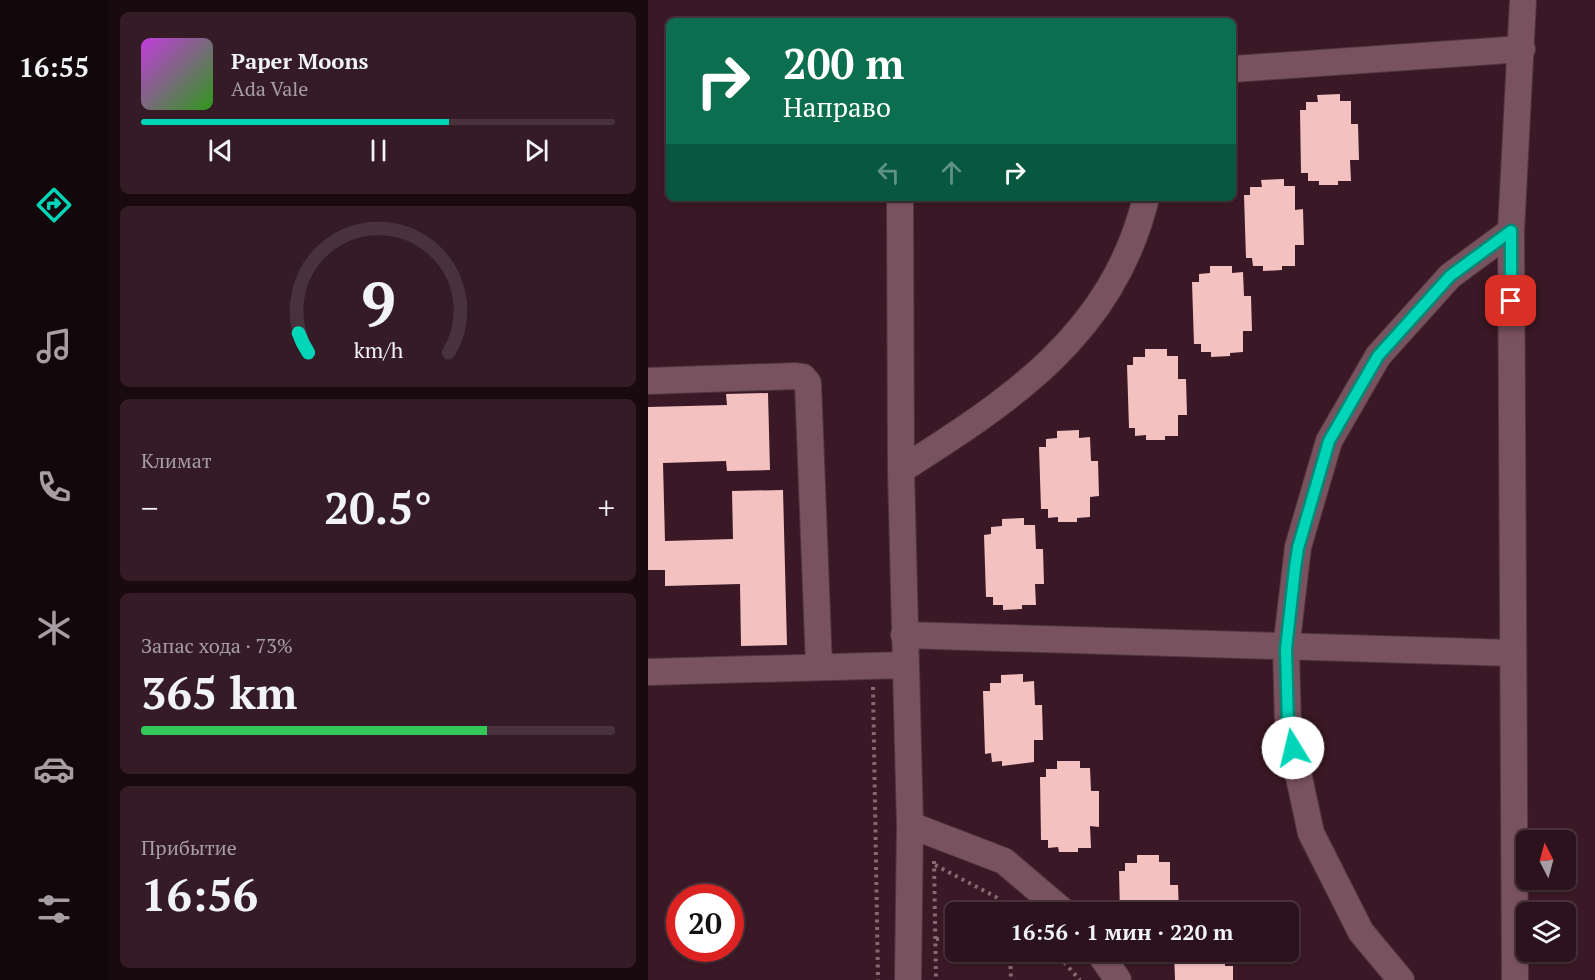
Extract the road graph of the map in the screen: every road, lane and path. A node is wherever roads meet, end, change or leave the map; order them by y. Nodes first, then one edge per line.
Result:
1 (1523, 0) edge
2 (1522, 49) junction
3 (1236, 69) edge
4 (900, 201) edge
5 (1145, 201) edge
6 (1511, 231) junction
7 (648, 381) edge
8 (901, 470) junction
9 (904, 635) junction
10 (1286, 649) junction
11 (1513, 653) junction
12 (905, 665) junction
13 (819, 666) junction
14 (873, 666) junction
15 (648, 672) edge
16 (910, 825) junction
17 (934, 834) junction
18 (934, 864) junction
19 (1002, 902) edge
20 (1052, 902) edge
21 (936, 939) junction
22 (945, 939) edge
23 (1010, 962) edge
24 (1064, 962) edge
25 (1106, 962) edge
26 (878, 980) edge
27 (908, 980) edge
28 (936, 980) edge
29 (1011, 980) edge
30 (1080, 980) edge
31 (1118, 980) edge
32 (1401, 980) edge
33 (1515, 980) edge

1 - 2 street
2 - 3 street
2 - 6 street
4 - 8 street
5 - 8 street
6 - 10 street
6 - 11 street
7 - 13 street
8 - 9 street
9 - 10 street
9 - 12 street
10 - 11 street
10 - 32 street
11 - 33 street
12 - 14 street
12 - 16 street
13 - 14 street
13 - 15 street
14 - 26 path
16 - 17 street
16 - 27 street
17 - 18 path
17 - 20 street
18 - 19 path
18 - 21 path
21 - 22 path
21 - 28 path
23 - 29 path
24 - 30 path
25 - 31 street

